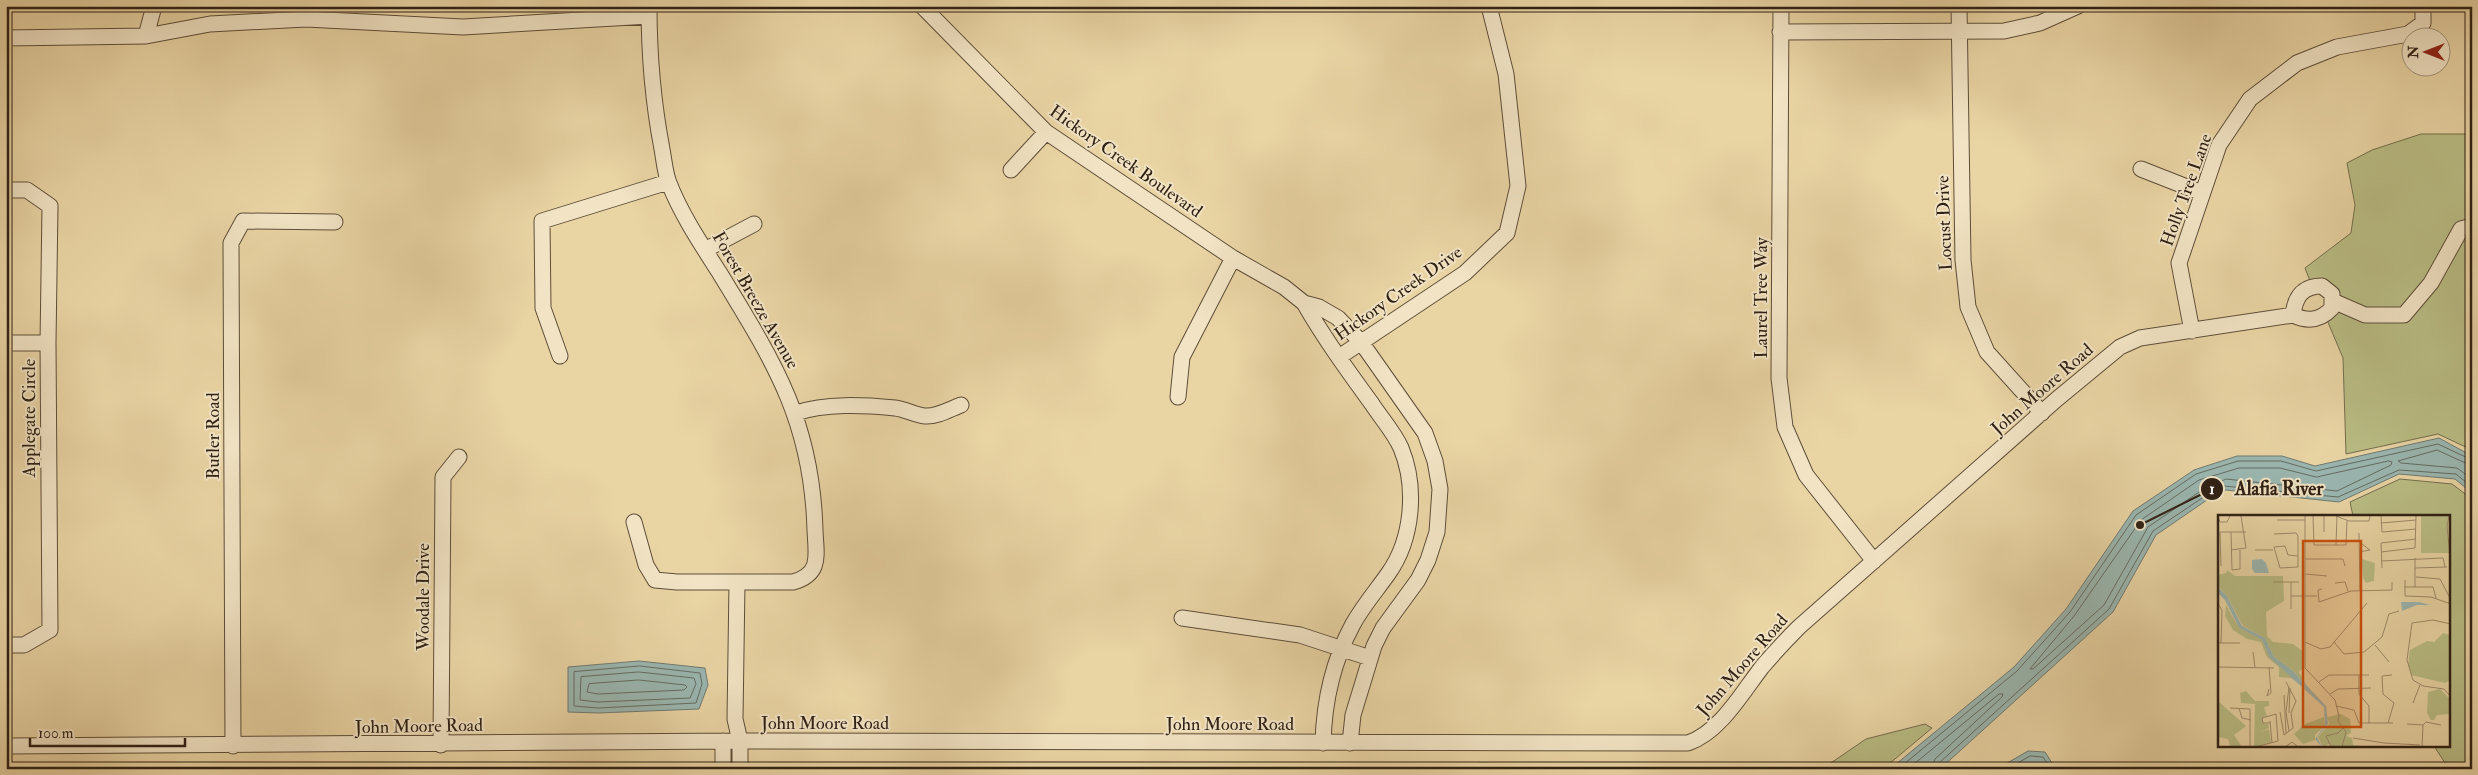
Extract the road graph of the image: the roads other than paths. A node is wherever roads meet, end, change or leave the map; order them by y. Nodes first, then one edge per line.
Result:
1 (154, 6) edge
2 (922, 6) edge
3 (1489, 6) edge
4 (1781, 6) edge
5 (1959, 6) edge
6 (2078, 6) edge
7 (2423, 6) edge
8 (649, 11) edge
9 (1959, 31) junction
10 (1780, 32) junction
11 (146, 36) junction
12 (6, 38) edge
13 (1046, 132) junction
14 (2141, 169) dead end
15 (1012, 170) dead end
16 (668, 182) junction
17 (6, 190) edge
18 (2202, 193) junction
19 (335, 222) dead end
20 (754, 224) dead end
21 (2472, 226) edge
22 (705, 250) junction
23 (1233, 258) junction
24 (2333, 301) junction
25 (1304, 303) junction
26 (2292, 315) junction
27 (2192, 331) junction
28 (1361, 342) junction
29 (6, 343) edge
30 (48, 343) junction
31 (560, 356) dead end
32 (1339, 357) junction
33 (1178, 397) dead end
34 (961, 405) dead end
35 (796, 413) junction
36 (2042, 413) junction
37 (460, 457) dead end
38 (634, 522) dead end
39 (1874, 561) junction
40 (737, 583) junction
41 (1182, 618) dead end
42 (6, 645) edge
43 (1342, 649) junction
44 (1370, 658) junction
45 (723, 741) junction
46 (740, 741) junction
47 (441, 744) junction
48 (1323, 744) junction
49 (1350, 744) junction
50 (6, 746) edge
51 (233, 746) junction
52 (723, 769) edge
53 (740, 769) edge

1 - 11 street
2 - 13 street, Hickory Creek Boulevard
3 - 28 street, Hickory Creek Drive
4 - 10 street, Laurel Tree Way
5 - 9 street, Locust Drive
6 - 9 street
7 - 18 street, Holly Tree Lane
8 - 11 street
8 - 16 street, Forest Breeze Avenue
9 - 10 street
9 - 36 street, Locust Drive
10 - 39 street, Laurel Tree Way
11 - 12 street
13 - 15 street
13 - 23 street, Hickory Creek Boulevard
14 - 18 street
16 - 22 street, Forest Breeze Avenue
16 - 31 street
17 - 30 street, Applegate Circle
18 - 27 street, Holly Tree Lane
19 - 51 street, Butler Road
20 - 22 street
21 - 24 street
22 - 35 street, Forest Breeze Avenue
23 - 25 street, Hickory Creek Boulevard
23 - 33 street
24 - 26 street, John Moore Road
24 - 26 street
25 - 28 street, Hickory Creek Boulevard
25 - 32 street, Hickory Creek Boulevard
26 - 27 street, John Moore Road
27 - 36 street, John Moore Road
28 - 32 street, Hickory Creek Drive
28 - 44 street, Hickory Creek Boulevard
29 - 30 street
30 - 42 street, Applegate Circle
32 - 43 street, Hickory Creek Boulevard
34 - 35 street
35 - 40 street, Forest Breeze Avenue
36 - 39 street, John Moore Road
37 - 47 street, Woodale Drive
38 - 40 street, Forest Breeze Avenue
39 - 49 street, John Moore Road
40 - 46 street
41 - 43 street
43 - 44 street
43 - 48 street, Hickory Creek Boulevard
44 - 49 street, Hickory Creek Boulevard
45 - 46 street, John Moore Road
45 - 47 street, John Moore Road
45 - 52 street
46 - 48 street, John Moore Road
46 - 53 street
47 - 51 street, John Moore Road
48 - 49 street, John Moore Road
50 - 51 street, John Moore Road

